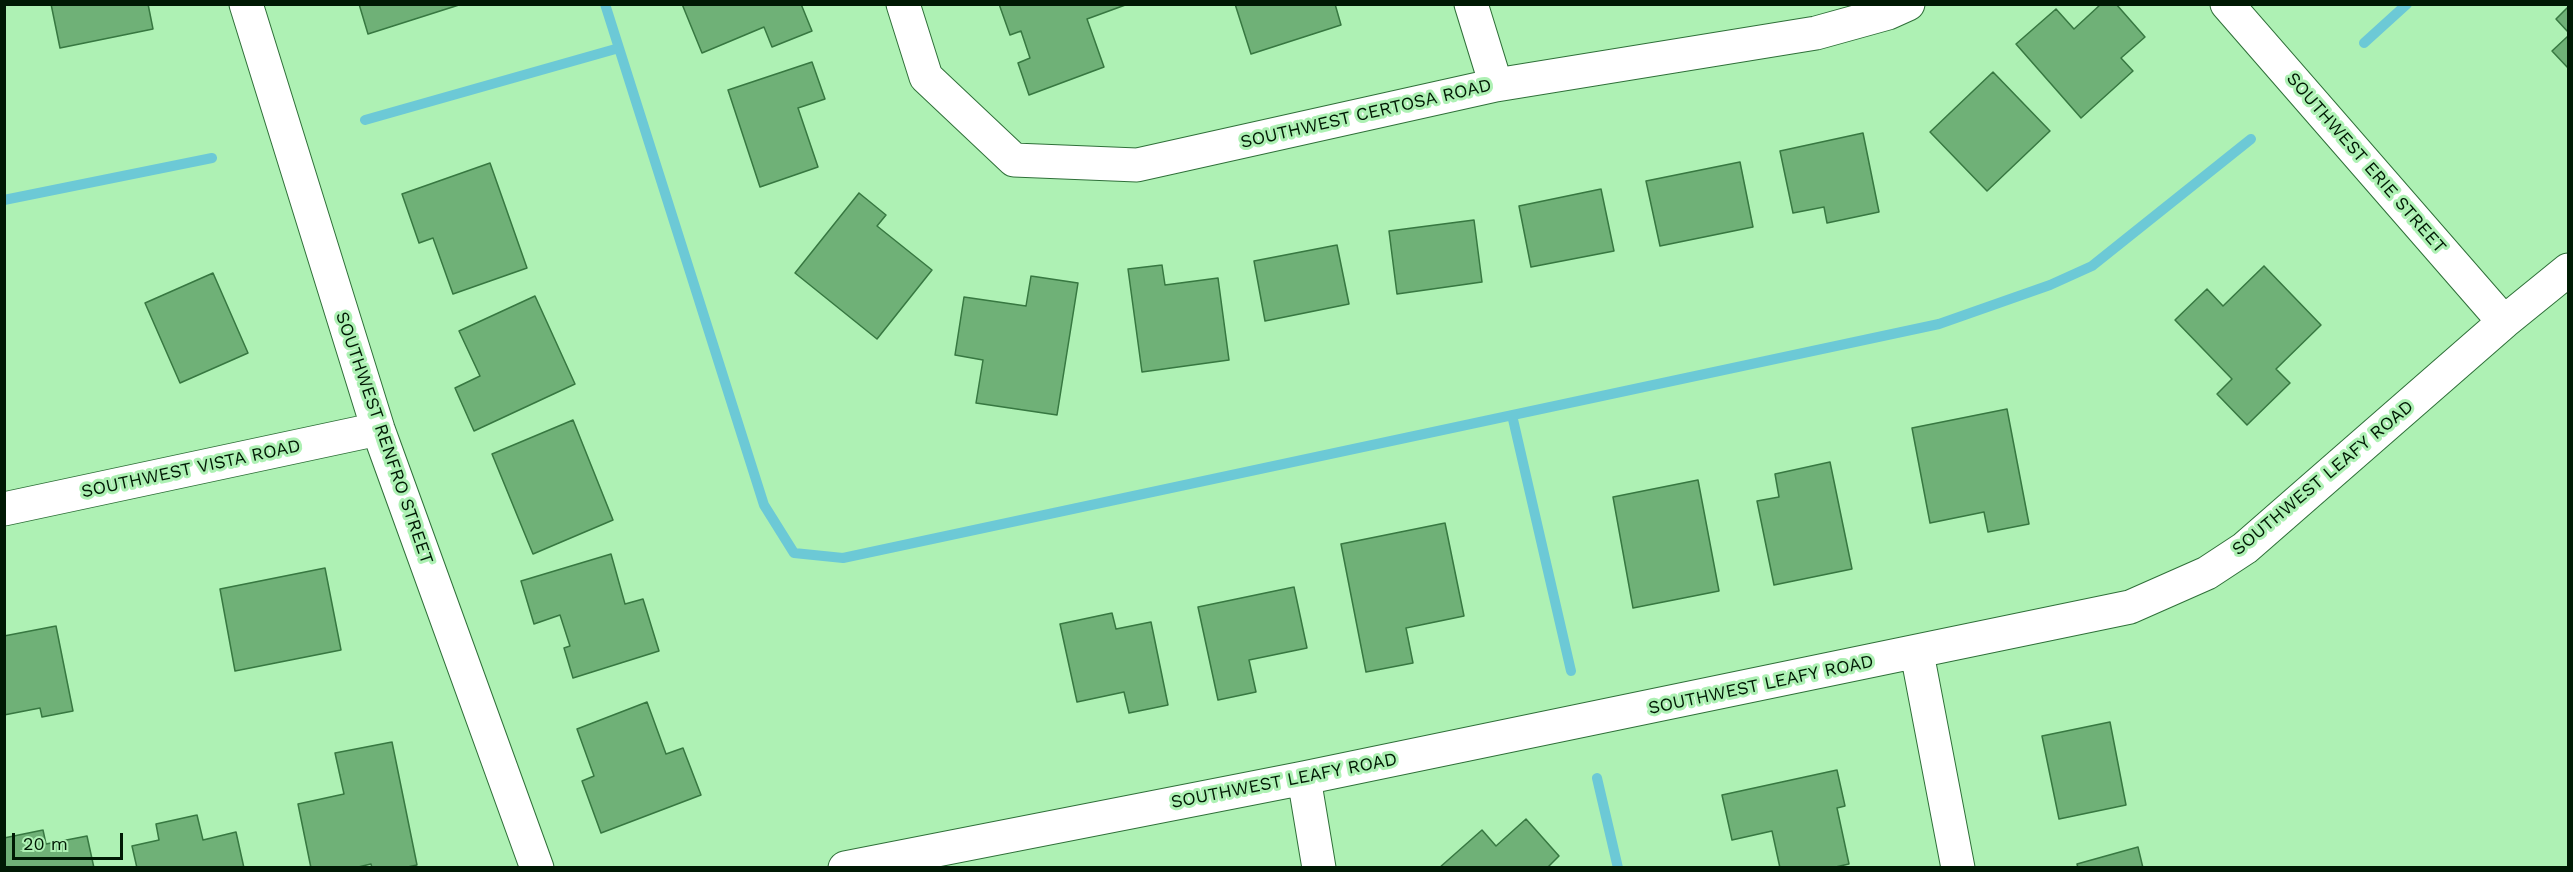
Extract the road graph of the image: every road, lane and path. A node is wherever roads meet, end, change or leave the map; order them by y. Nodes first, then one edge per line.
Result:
1 (246, 4) edge
2 (903, 4) edge
3 (1471, 4) edge
4 (1908, 4) edge
5 (2227, 4) edge
6 (1496, 85) junction
7 (2568, 270) edge
8 (2504, 322) junction
9 (378, 429) junction
10 (4, 509) edge
11 (1917, 653) junction
12 (1304, 778) junction
13 (537, 867) edge
14 (845, 867) edge
15 (1319, 867) edge
16 (1958, 867) edge

1 - 9 street, SOUTHWEST RENFRO STREET
2 - 6 street, SOUTHWEST CERTOSA ROAD
3 - 6 street
4 - 6 street, SOUTHWEST CERTOSA ROAD
5 - 8 street, SOUTHWEST ERIE STREET
7 - 8 street, SOUTHWEST LEAFY ROAD
8 - 11 street, SOUTHWEST LEAFY ROAD
9 - 10 street, SOUTHWEST VISTA ROAD
9 - 13 street, SOUTHWEST RENFRO STREET
11 - 12 street, SOUTHWEST LEAFY ROAD
11 - 16 street
12 - 14 street, SOUTHWEST LEAFY ROAD
12 - 15 street

